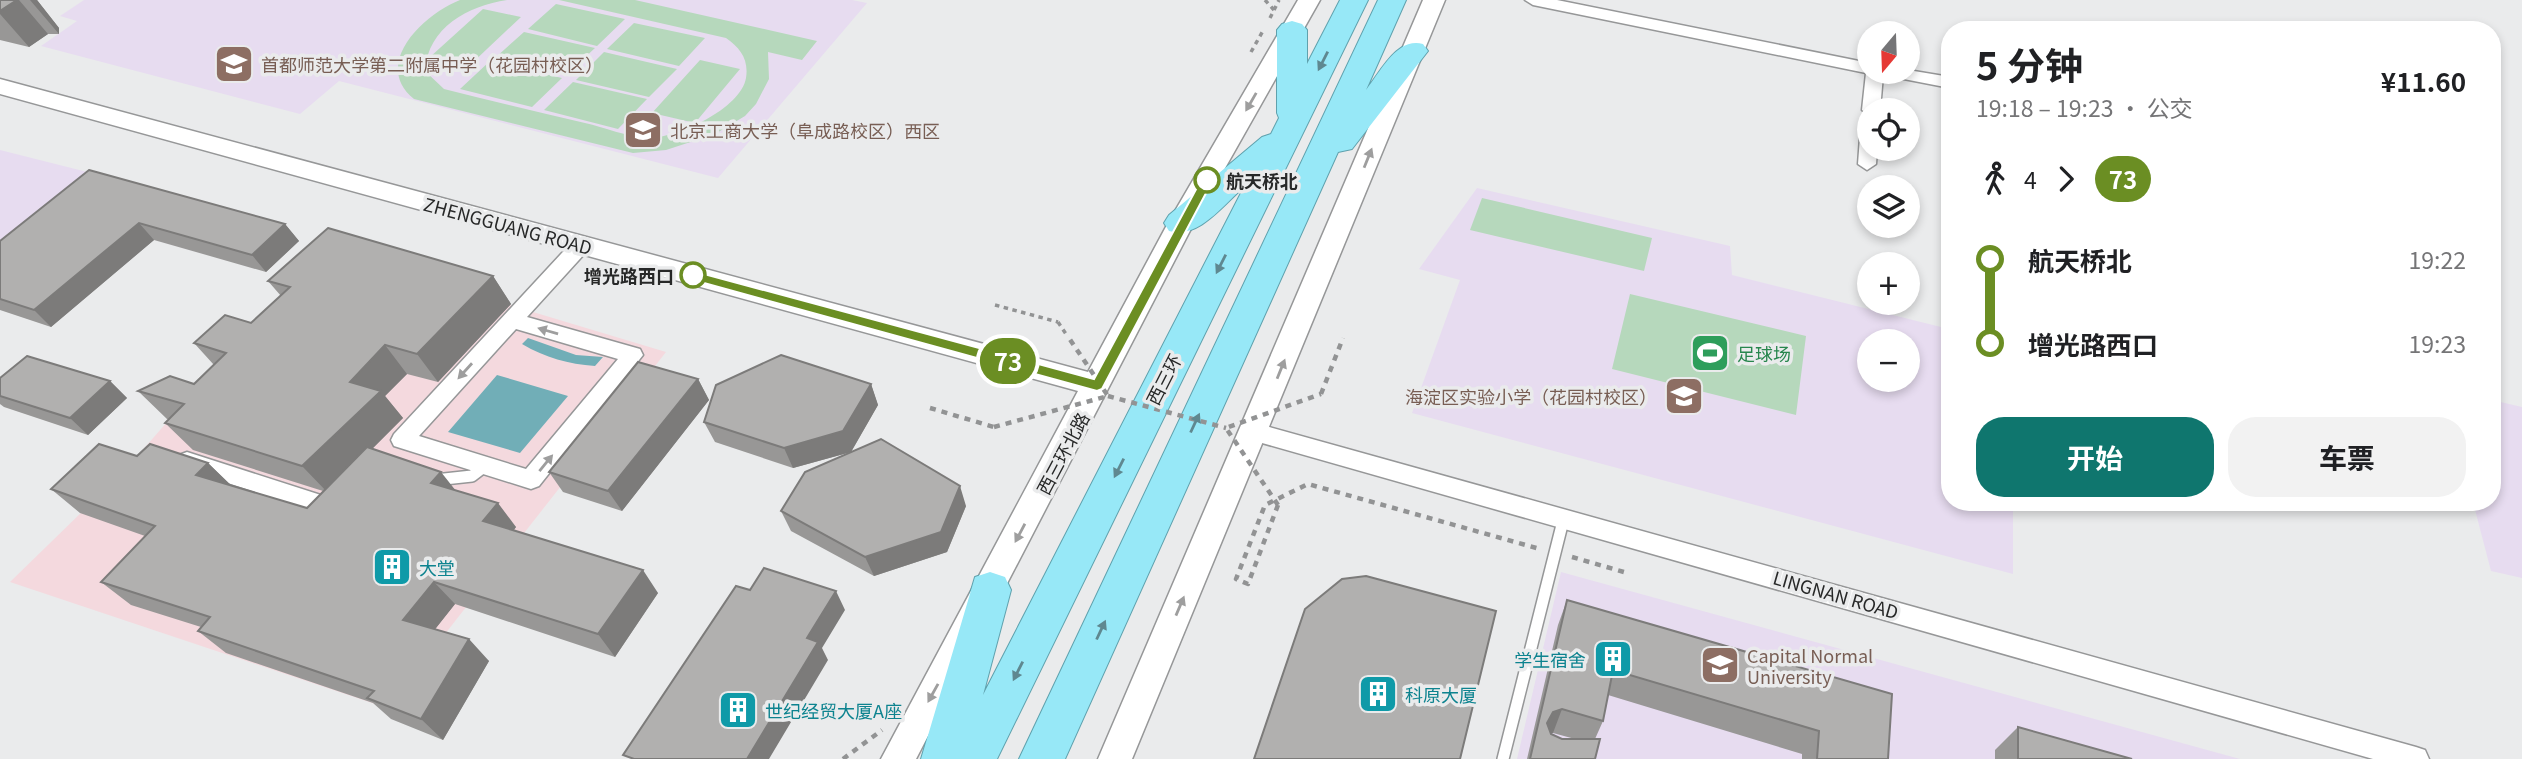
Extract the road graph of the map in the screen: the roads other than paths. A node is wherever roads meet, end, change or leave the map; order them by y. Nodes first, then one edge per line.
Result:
1 (1309, 0) edge
2 (1354, 0) edge
3 (1392, 0) edge
4 (1434, 0) edge
5 (1532, 0) edge
6 (1292, 30) junction
7 (1413, 51) junction
8 (1857, 66) edge
9 (1920, 78) edge
10 (1941, 81) edge
11 (0, 86) edge
12 (1289, 127) junction
13 (1867, 161) edge
14 (1867, 164) dead end
15 (1300, 195) junction
16 (1181, 223) junction
17 (581, 245) junction
18 (510, 320) junction
19 (1102, 391) junction
20 (1241, 430) junction
21 (173, 456) edge
22 (485, 466) junction
23 (427, 477) edge
24 (355, 483) edge
25 (1564, 517) junction
26 (989, 590) junction
27 (898, 759) edge
28 (944, 759) edge
29 (974, 759) edge
30 (1042, 759) edge
31 (1115, 759) edge
32 (1503, 759) edge
33 (2416, 759) edge

1 - 6 street, 西三环北路
2 -> 12 highway, 西三环
3 - 15 highway
4 - 7 street
5 - 8 street
6 - 12 highway
6 -> 16 street, 西三环北路
7 - 15 highway
20 -> 7 street
9 - 10 street
11 - 17 street, ZHENGGUANG ROAD
12 - 16 highway
12 -> 29 highway, 西三环
13 - 14 street
30 -> 15 highway
16 - 19 street, 西三环北路
17 - 18 street
17 - 19 street, ZHENGGUANG ROAD
18 -> 22 street
22 -> 18 street
19 -> 26 street, 西三环北路
20 - 25 street, LINGNAN ROAD
31 -> 20 street
21 - 24 street
22 - 23 lane
25 - 32 lane
25 - 33 street, LINGNAN ROAD
26 -> 27 street, 西三环北路
26 - 28 highway

